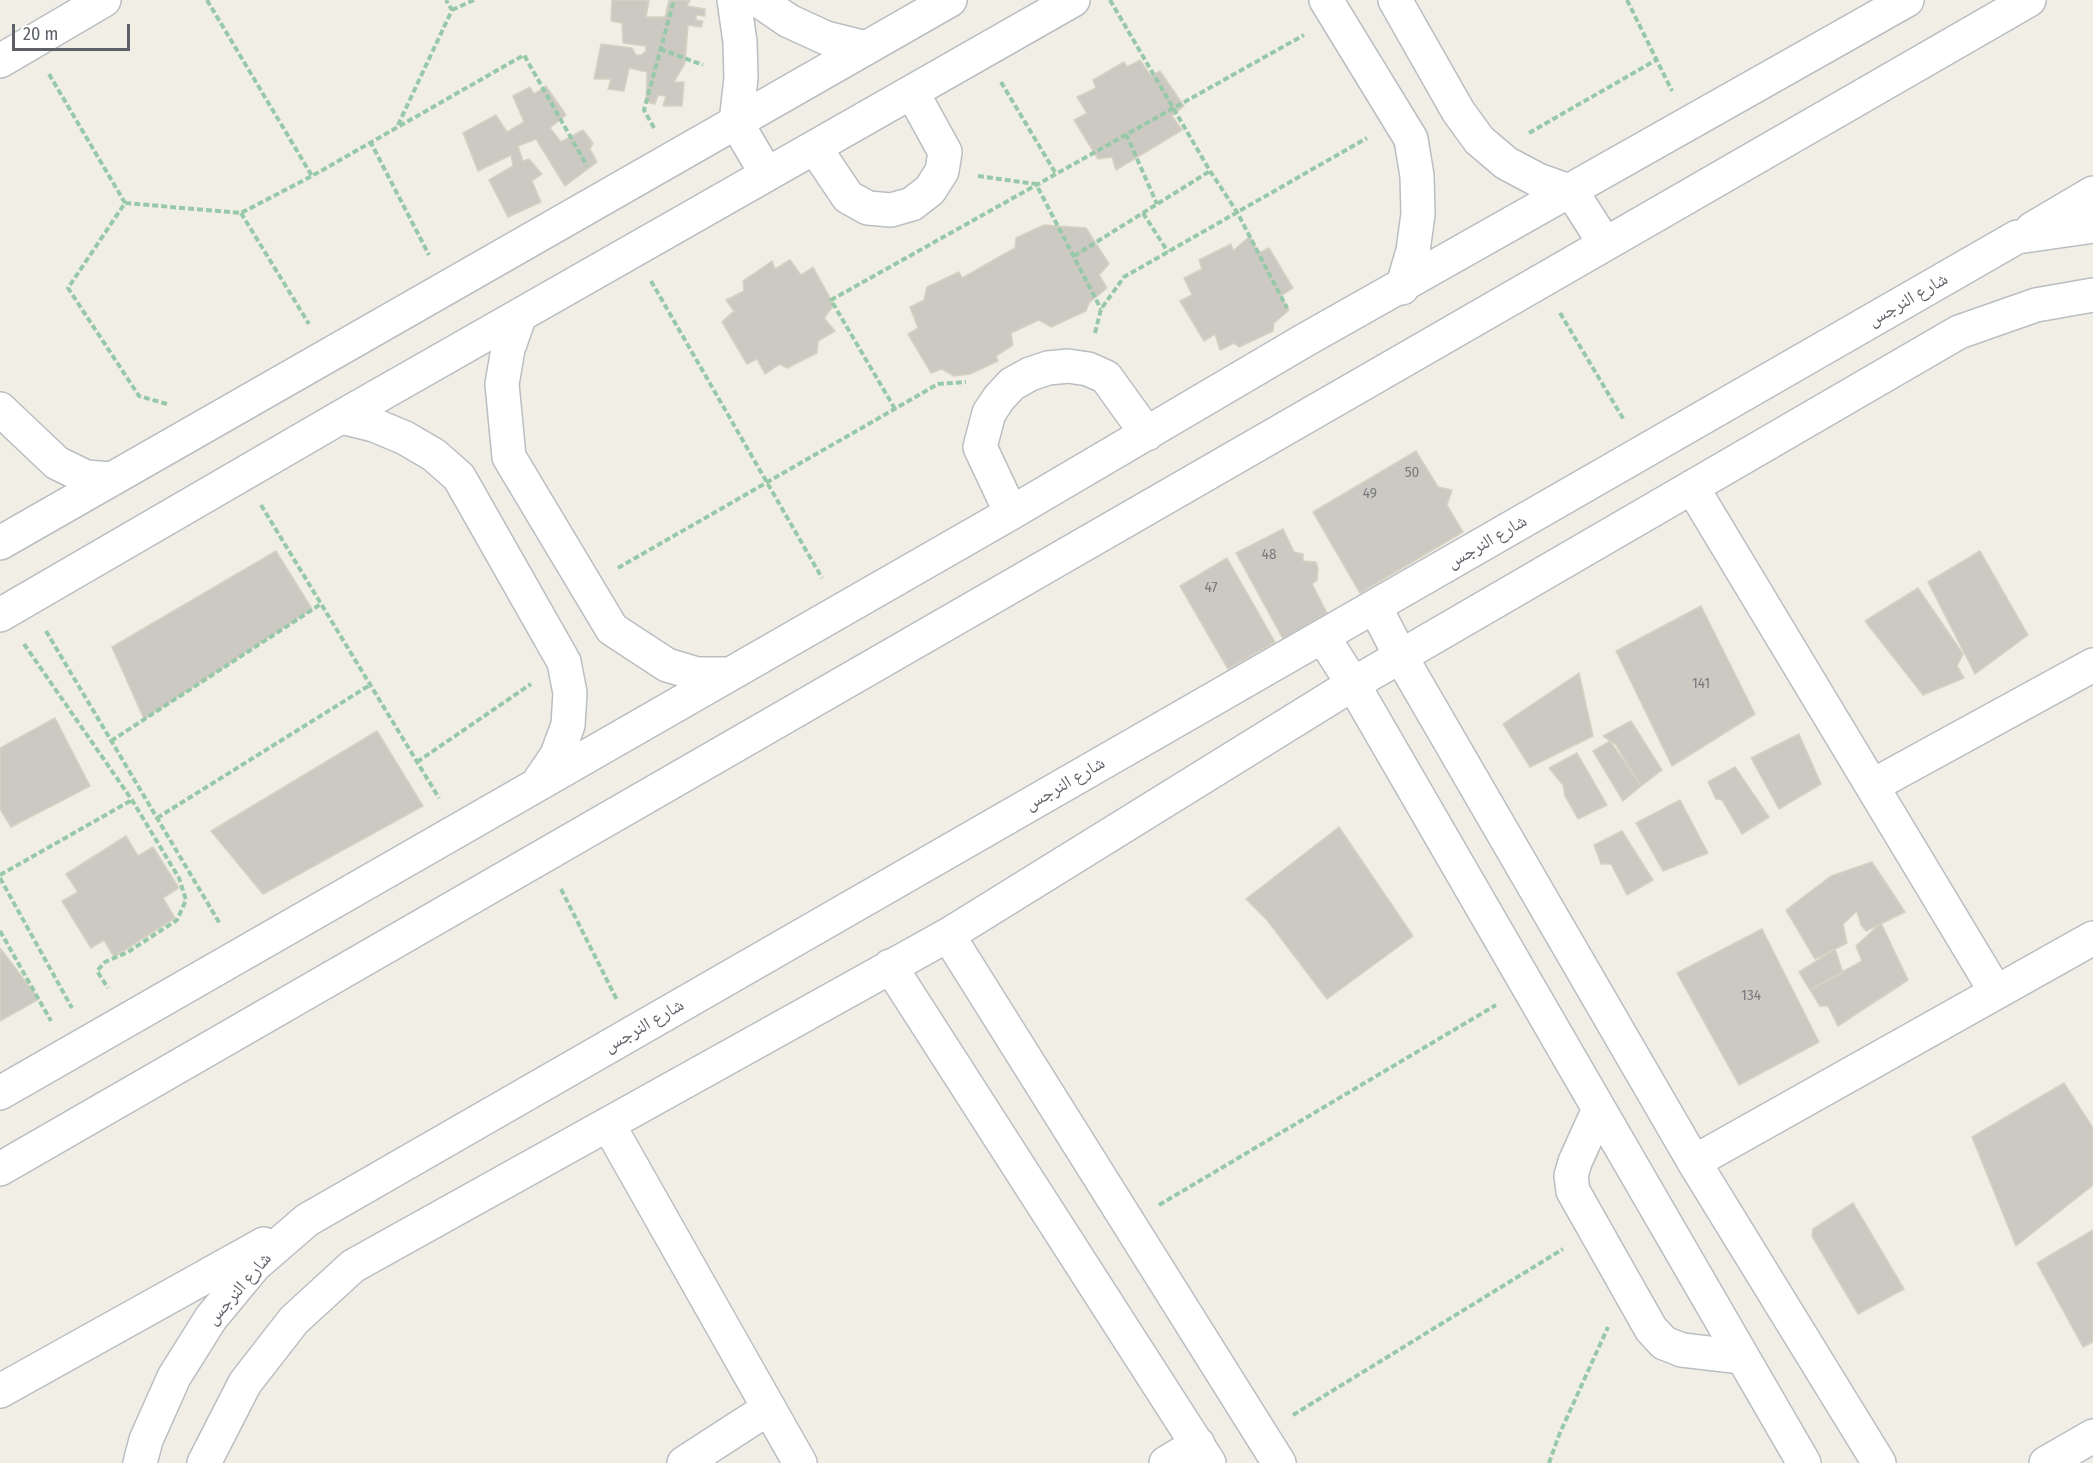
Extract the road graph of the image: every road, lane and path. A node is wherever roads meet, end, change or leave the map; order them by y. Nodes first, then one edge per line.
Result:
1 (104, 0) edge
2 (207, 0) edge
3 (446, 0) edge
4 (474, 0) edge
5 (674, 0) edge
6 (734, 0) edge
7 (758, 0) edge
8 (950, 0) edge
9 (1073, 0) edge
10 (1110, 0) edge
11 (1395, 0) edge
12 (1628, 0) edge
13 (1907, 0) edge
14 (2029, 0) edge
15 (1331, 8) edge
16 (452, 10) junction
17 (31, 43) junction
18 (866, 48) junction
19 (983, 51) junction
20 (1656, 60) junction
21 (0, 61) edge
22 (912, 92) junction
23 (1174, 107) junction
24 (1399, 120) junction
25 (736, 122) junction
26 (1689, 125) junction
27 (398, 126) junction
28 (1126, 134) junction
29 (370, 141) junction
30 (815, 148) junction
31 (1494, 152) junction
32 (672, 159) junction
33 (942, 171) junction
34 (1210, 171) junction
35 (766, 173) junction
36 (1056, 174) junction
37 (312, 176) junction
38 (1036, 184) junction
39 (1572, 192) junction
40 (2093, 193) edge
41 (605, 197) junction
42 (125, 203) junction
43 (1157, 204) junction
44 (1237, 212) junction
45 (241, 213) junction
46 (1143, 213) junction
47 (2093, 226) edge
48 (2017, 237) junction
49 (1605, 244) junction
50 (633, 250) junction
51 (1168, 252) junction
52 (1074, 256) junction
53 (1541, 282) junction
54 (446, 288) junction
55 (1401, 288) junction
56 (2093, 295) edge
57 (1101, 309) junction
58 (520, 315) junction
59 (1305, 340) junction
60 (328, 356) junction
61 (1106, 377) junction
62 (999, 398) junction
63 (0, 409) edge
64 (895, 409) junction
65 (341, 417) junction
66 (216, 420) junction
67 (1147, 434) junction
68 (1643, 452) junction
69 (243, 476) junction
70 (112, 479) junction
71 (767, 483) junction
72 (1692, 487) junction
73 (1011, 513) junction
74 (0, 543) edge
75 (586, 586) junction
76 (321, 604) junction
77 (1375, 607) junction
78 (7, 609) edge
79 (841, 610) junction
80 (1323, 637) junction
81 (1401, 657) junction
82 (564, 662) junction
83 (2093, 664) edge
84 (729, 674) junction
85 (1353, 684) junction
86 (370, 685) junction
87 (111, 741) junction
88 (417, 762) junction
89 (539, 782) junction
90 (1872, 786) junction
91 (132, 800) junction
92 (157, 818) junction
93 (459, 830) junction
94 (544, 856) junction
95 (0, 876) edge
96 (0, 932) edge
97 (948, 935) junction
98 (2093, 938) edge
99 (239, 956) junction
100 (891, 966) junction
101 (1528, 987) junction
102 (1996, 992) junction
103 (127, 1020) junction
104 (633, 1032) junction
105 (80, 1047) junction
106 (0, 1092) edge
107 (1599, 1109) junction
108 (608, 1124) junction
109 (1694, 1162) junction
110 (0, 1169) edge
111 (307, 1220) junction
112 (1129, 1222) junction
113 (1595, 1230) junction
114 (1628, 1286) junction
115 (1742, 1357) junction
116 (0, 1391) edge
117 (768, 1408) junction
118 (1262, 1434) junction
119 (2093, 1436) edge
120 (1204, 1454) edge
121 (140, 1463) edge
122 (204, 1463) edge
123 (684, 1463) edge
124 (800, 1463) edge
125 (1166, 1463) edge
126 (1279, 1463) edge
127 (1549, 1463) edge
128 (1804, 1463) edge
129 (1879, 1463) edge
130 (2046, 1463) edge

1 - 17 street
2 - 37 path
3 - 16 path
4 - 16 path
5 - 32 path
6 - 25 street
7 - 18 street
8 - 18 street
9 - 19 street
10 - 23 path
11 - 31 street
12 - 20 path
13 - 26 street
14 - 49 street
15 - 23 path
15 - 24 street
16 - 27 path
17 - 21 street
17 - 42 path
18 - 25 street
19 - 22 street
19 - 36 path
20 - 26 path
20 - 31 path
22 - 30 street
22 - 33 street
23 - 28 path
23 - 34 path
24 - 44 path
24 - 55 street
25 - 32 street
25 - 35 street
26 - 39 street
27 - 29 path
27 - 41 path
28 - 36 path
28 - 43 path
29 - 37 path
29 - 54 path
30 - 33 street
30 - 35 street
31 - 39 street
32 - 41 street
33 - 38 path
34 - 43 path
34 - 44 path
35 - 50 street
36 - 38 path
37 - 45 path
38 - 52 path
38 - 64 path
39 - 49 street
39 - 55 street
40 - 48 street
41 - 54 street
42 - 45 path
42 - 66 path
43 - 46 path
44 - 51 path
44 - 59 path
45 - 60 path
46 - 51 path
46 - 52 path
47 - 48 street, شارع النرجس
48 - 68 street, شارع النرجس
49 - 53 street
50 - 58 street
50 - 71 path
51 - 57 path
52 - 57 path
53 - 68 path
53 - 94 street
54 - 60 street
55 - 59 street
56 - 72 street
57 - 61 path
58 - 65 street
58 - 75 street
59 - 67 street
60 - 66 street
61 - 62 street
61 - 67 street
62 - 64 path
62 - 73 street
63 - 70 street
64 - 71 path
65 - 69 street
65 - 82 street
66 - 70 street
67 - 73 street
68 - 77 street, شارع النرجس
69 - 76 path
69 - 78 street
70 - 74 street
71 - 75 path
71 - 79 path
72 - 81 street
72 - 90 street
73 - 79 street
75 - 84 street
76 - 86 path
76 - 87 path
77 - 80 street, شارع النرجس
77 - 81 street
78 - 87 path
78 - 91 path
79 - 84 street
80 - 85 street
80 - 104 street, شارع النرجس
81 - 85 street
81 - 109 street
82 - 88 path
82 - 89 street
83 - 90 street
84 - 89 street
85 - 97 street
85 - 101 street
86 - 88 path
86 - 92 path
87 - 92 path
88 - 93 path
89 - 93 street
90 - 102 street
91 - 95 path
91 - 103 path
92 - 99 path
93 - 99 street
94 - 104 path
94 - 110 street
95 - 105 path
96 - 105 path
97 - 100 street
97 - 112 street
98 - 102 street
99 - 103 street
100 - 108 street
100 - 120 street
101 - 107 street
101 - 112 path
102 - 109 street
103 - 105 street
104 - 111 street, شارع النرجس
105 - 106 street
107 - 113 street
107 - 115 street
108 - 117 street
108 - 122 street
109 - 129 street
111 - 116 street
111 - 121 street, شارع النرجس
112 - 118 street
113 - 114 street
113 - 118 path
114 - 115 street
114 - 127 path
115 - 128 street
117 - 123 street
117 - 124 street
118 - 126 street
119 - 130 street
120 - 125 street

